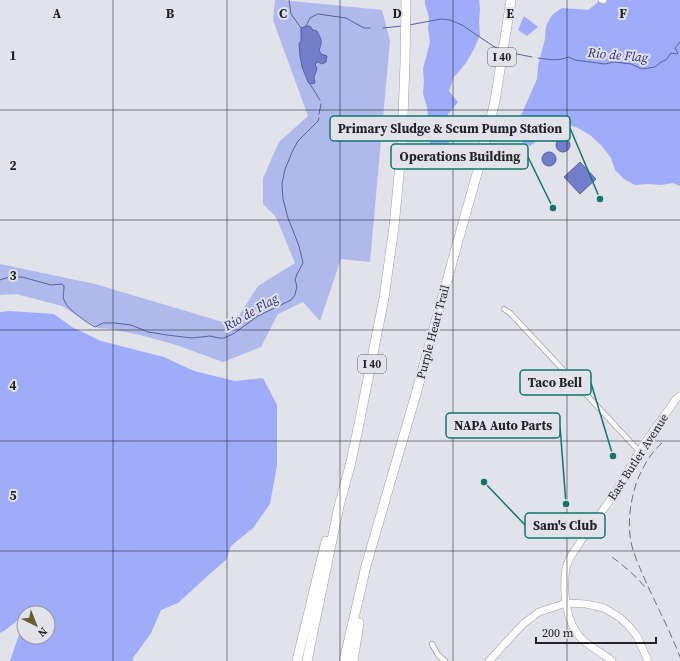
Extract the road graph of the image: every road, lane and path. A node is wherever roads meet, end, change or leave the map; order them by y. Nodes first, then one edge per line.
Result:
1 (406, 0) edge
2 (511, 0) edge
3 (504, 309) dead end
4 (680, 396) edge
5 (639, 451) junction
6 (395, 466) junction
7 (339, 506) junction
8 (566, 603) junction
9 (432, 644) dead end
10 (297, 661) edge
11 (306, 661) edge
12 (344, 661) edge
13 (353, 661) edge
14 (445, 661) edge
15 (489, 661) edge
16 (612, 661) edge
17 (648, 661) edge

1 - 7 highway, I 40
2 - 6 highway, Purple Heart Trail / I 40
3 - 5 street
4 - 5 main road, East Butler Avenue
5 - 8 main road, East Butler Avenue
6 - 12 highway, Purple Heart Trail / I 40
6 - 13 highway
7 - 10 highway
7 - 11 highway, I 40
8 - 15 main road
8 - 16 main road, East Butler Avenue
8 - 17 main road
9 - 14 street

